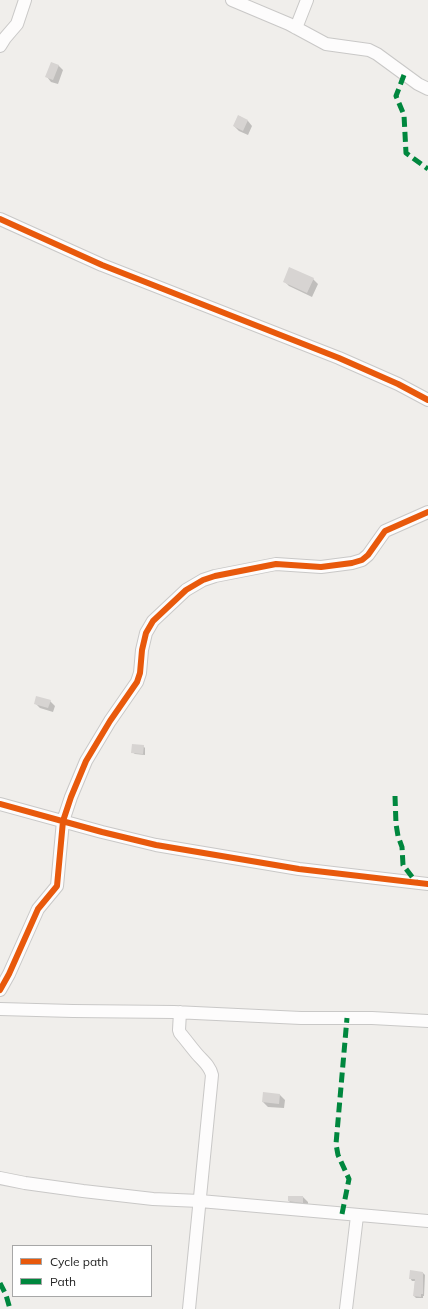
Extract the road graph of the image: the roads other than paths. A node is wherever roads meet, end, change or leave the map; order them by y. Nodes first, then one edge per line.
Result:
1 (25, 0) edge
2 (232, 0) edge
3 (307, 0) edge
4 (296, 28) junction
5 (0, 46) edge
6 (428, 89) edge
7 (0, 219) edge
8 (428, 400) edge
9 (428, 512) edge
10 (0, 804) edge
11 (63, 820) junction
12 (428, 884) edge
13 (0, 990) edge
14 (0, 1009) edge
15 (180, 1012) junction
16 (428, 1021) edge
17 (0, 1178) edge
18 (200, 1201) junction
19 (357, 1216) junction
20 (428, 1221) edge
21 (189, 1309) edge
22 (346, 1309) edge

1 - 5 street
2 - 4 street
3 - 4 street
4 - 6 street
7 - 8 street
9 - 11 street
10 - 11 street
11 - 12 street
11 - 13 street
14 - 15 street
15 - 16 street
15 - 18 street
17 - 18 street
18 - 19 street
18 - 21 street
19 - 20 street
19 - 22 street

